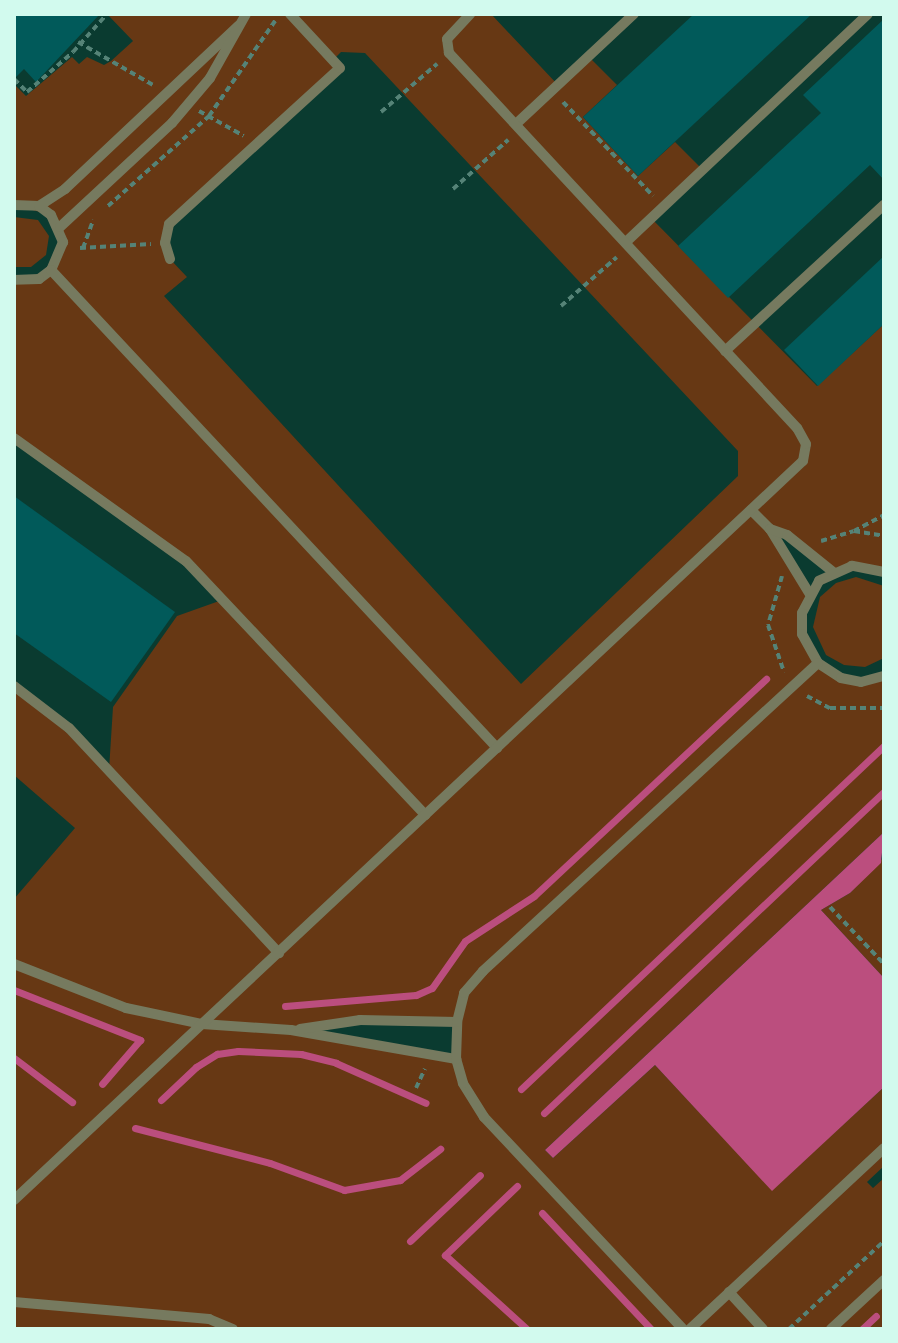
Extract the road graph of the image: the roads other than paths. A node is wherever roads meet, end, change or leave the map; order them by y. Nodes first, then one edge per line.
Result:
1 (246, 14) edge
2 (290, 14) edge
3 (470, 14) edge
4 (634, 14) edge
5 (868, 14) edge
6 (240, 25) junction
7 (518, 126) junction
8 (14, 205) edge
9 (884, 205) edge
10 (39, 206) junction
11 (60, 227) junction
12 (628, 244) junction
13 (170, 259) dead end
14 (51, 270) junction
15 (14, 280) edge
16 (725, 351) junction
17 (14, 438) edge
18 (751, 510) junction
19 (770, 529) junction
20 (833, 572) junction
21 (884, 572) edge
22 (809, 593) junction
23 (818, 663) junction
24 (884, 676) edge
25 (14, 686) edge
26 (497, 748) junction
27 (425, 815) junction
28 (279, 953) junction
29 (14, 964) edge
30 (457, 1022) junction
31 (202, 1024) junction
32 (291, 1030) junction
33 (456, 1059) junction
34 (884, 1148) edge
35 (14, 1200) edge
36 (884, 1280) edge
37 (729, 1292) junction
38 (14, 1302) edge
39 (233, 1329) edge
40 (683, 1329) edge
41 (690, 1329) edge
42 (763, 1329) edge
43 (831, 1329) edge

1 - 6 lane
2 - 13 lane
3 - 7 lane
4 - 7 lane
5 - 12 lane
6 - 10 lane
6 - 11 lane
7 - 12 lane
8 - 10 lane
9 - 16 lane
10 - 11 lane
11 - 14 lane
12 - 16 lane
14 - 15 lane
14 - 26 lane
16 - 18 lane
17 - 27 lane
18 - 19 lane
18 - 26 lane
19 - 20 lane
19 - 22 lane
20 - 21 lane
20 - 22 lane
22 - 23 lane
23 - 24 lane
23 - 30 lane
25 - 28 lane
26 - 27 lane
27 - 28 lane
28 - 31 lane
29 - 31 lane
30 - 32 lane
30 - 33 lane
31 - 32 lane
31 - 35 lane
32 - 33 lane
33 - 40 lane
34 - 37 lane
36 - 43 lane
37 - 41 lane
37 - 42 lane
38 - 39 lane

